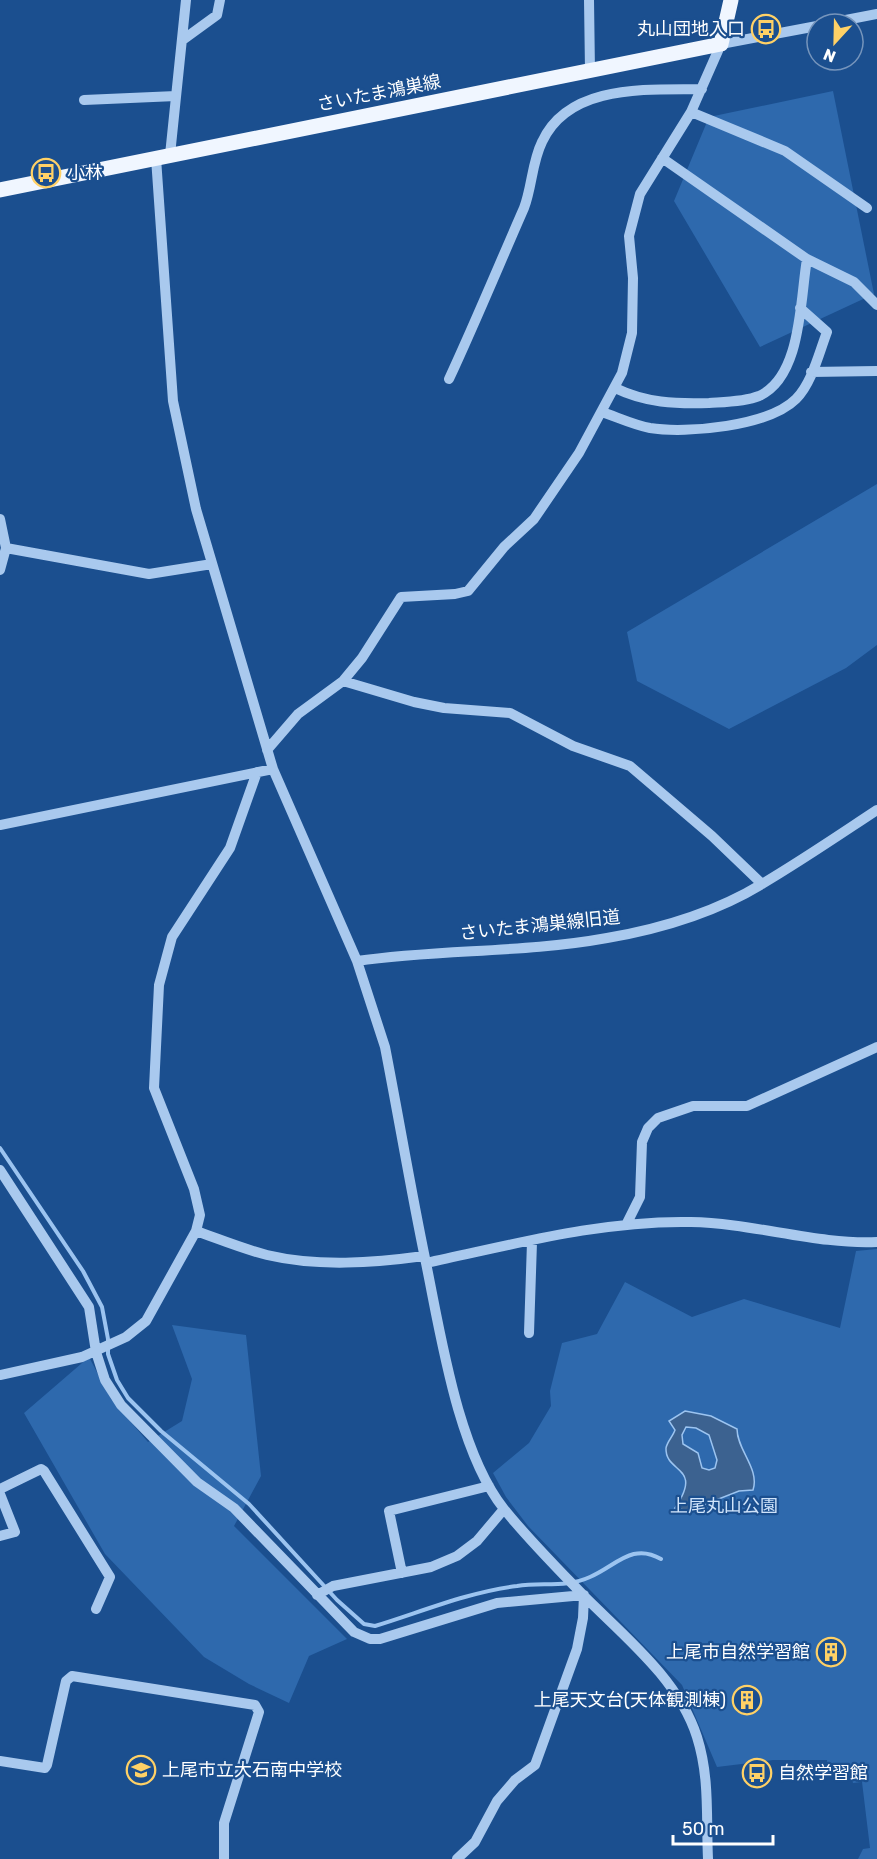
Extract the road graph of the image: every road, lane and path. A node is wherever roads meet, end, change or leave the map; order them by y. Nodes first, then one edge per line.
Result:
1 (186, 0) edge
2 (220, 0) edge
3 (589, 0) edge
4 (731, 0) edge
5 (805, 28) edge
6 (184, 39) junction
7 (721, 44) junction
8 (590, 71) junction
9 (702, 89) junction
10 (176, 96) junction
11 (84, 100) dead end
12 (691, 112) junction
13 (163, 157) junction
14 (662, 158) junction
15 (0, 190) edge
16 (867, 208) dead end
17 (807, 259) junction
18 (877, 305) edge
19 (800, 308) junction
20 (877, 371) edge
21 (811, 372) junction
22 (449, 379) dead end
23 (615, 388) junction
24 (602, 412) junction
25 (0, 519) edge
26 (6, 548) junction
27 (213, 564) junction
28 (0, 570) edge
29 (343, 681) junction
30 (267, 750) junction
31 (273, 769) junction
32 (256, 772) junction
33 (877, 810) edge
34 (0, 825) edge
35 (762, 884) junction
36 (357, 961) junction
37 (877, 1047) edge
38 (0, 1170) edge
39 (626, 1225) junction
40 (196, 1231) junction
41 (532, 1242) junction
42 (877, 1242) edge
43 (425, 1259) junction
44 (529, 1333) dead end
45 (96, 1352) junction
46 (0, 1375) edge
47 (489, 1486) junction
48 (0, 1489) edge
49 (0, 1494) edge
50 (504, 1509) junction
51 (0, 1536) edge
52 (402, 1573) junction
53 (317, 1595) junction
54 (584, 1595) junction
55 (96, 1609) dead end
56 (0, 1761) edge
57 (224, 1859) edge
58 (457, 1859) edge
59 (708, 1859) edge

1 - 6 street
2 - 6 street
3 - 8 street
4 - 7 main road
5 - 7 street
6 - 10 street
7 - 8 main road, さいたま鴻巣線
7 - 9 street
8 - 13 main road, さいたま鴻巣線
9 - 12 street
9 - 22 street
10 - 11 street
10 - 13 street
12 - 14 street
12 - 16 street
13 - 15 main road, さいたま鴻巣線
13 - 27 street
14 - 17 street
14 - 23 street
17 - 18 street
17 - 19 street
19 - 21 street
19 - 23 street
20 - 21 street
21 - 24 street
23 - 24 street
24 - 29 street
25 - 26 street
26 - 27 street
26 - 28 street
27 - 30 street
29 - 30 street
29 - 35 street
30 - 31 street
31 - 32 street
31 - 36 street
32 - 34 street
32 - 40 street
33 - 35 street, さいたま鴻巣線旧道
35 - 36 street, さいたま鴻巣線旧道
36 - 43 street
37 - 39 street
38 - 45 street
39 - 41 street
39 - 42 street
40 - 43 street
40 - 45 street
41 - 43 street
41 - 44 street
43 - 47 street
45 - 46 street
45 - 53 street
47 - 50 street
47 - 52 street
48 - 55 street
49 - 51 street
50 - 52 street
50 - 54 street
52 - 53 street
53 - 54 street
54 - 58 street
54 - 59 street
56 - 57 street

